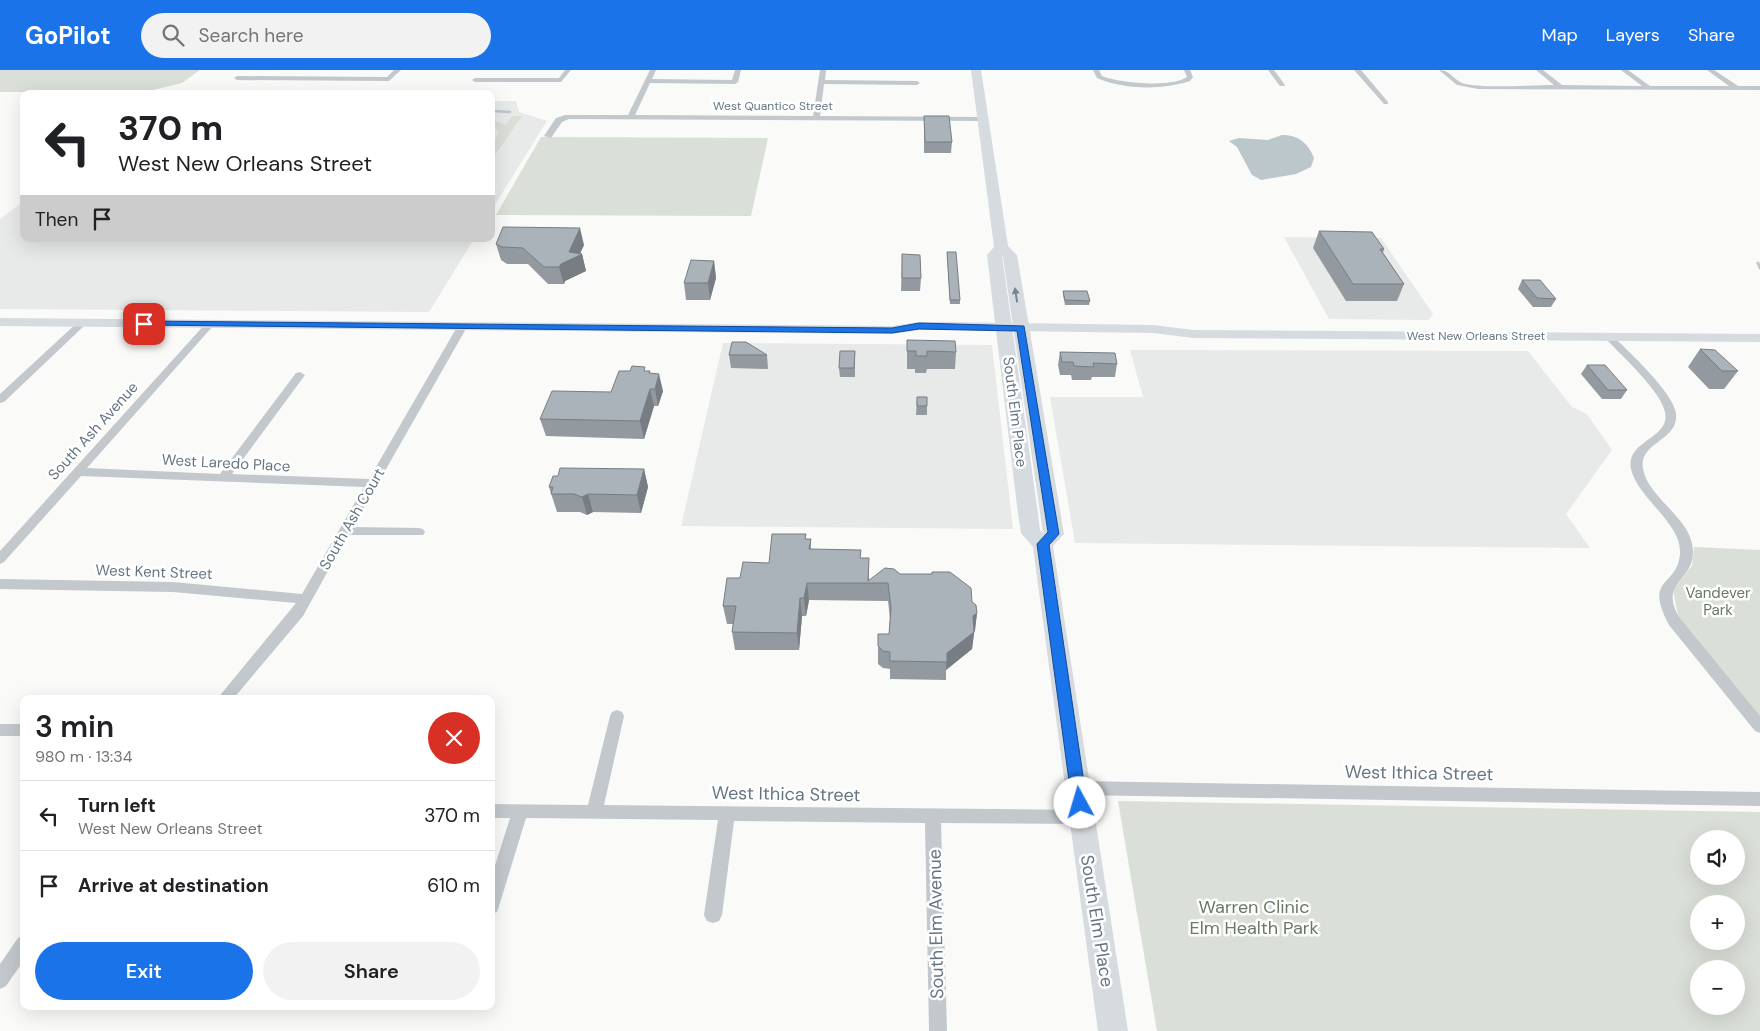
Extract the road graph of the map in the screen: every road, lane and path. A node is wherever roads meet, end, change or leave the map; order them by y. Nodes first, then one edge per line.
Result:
1 (248, 70) edge
2 (398, 70) edge
3 (483, 70) edge
4 (568, 70) edge
5 (653, 70) edge
6 (738, 70) edge
7 (823, 70) edge
8 (976, 70) edge
9 (1096, 70) edge
10 (1187, 70) edge
11 (1272, 70) edge
12 (1357, 70) edge
13 (1442, 70) edge
14 (1539, 70) edge
15 (1624, 70) edge
16 (1710, 70) edge
17 (648, 81) junction
18 (822, 82) junction
19 (917, 83) dead end
20 (1282, 85) dead end
21 (1560, 87) junction
22 (1648, 87) junction
23 (1737, 88) junction
24 (1760, 88) edge
25 (1386, 103) dead end
26 (630, 116) junction
27 (816, 118) junction
28 (983, 119) junction
29 (548, 136) dead end
30 (1001, 248) junction
31 (0, 322) edge
32 (82, 323) junction
33 (210, 324) junction
34 (462, 327) junction
35 (1004, 333) junction
36 (1022, 333) junction
37 (1609, 337) junction
38 (1760, 338) edge
39 (300, 375) dead end
40 (0, 400) edge
41 (1018, 444) junction
42 (1040, 444) junction
43 (77, 472) junction
44 (224, 477) junction
45 (373, 483) junction
46 (346, 531) junction
47 (419, 532) dead end
48 (1043, 544) junction
49 (0, 559) edge
50 (0, 584) edge
51 (306, 599) junction
52 (227, 695) edge
53 (617, 716) dead end
54 (1760, 727) edge
55 (0, 730) edge
56 (20, 730) edge
57 (1078, 788) junction
58 (1760, 799) edge
59 (495, 811) edge
60 (520, 811) junction
61 (594, 812) junction
62 (727, 813) junction
63 (933, 816) junction
64 (1081, 817) junction
65 (495, 893) edge
66 (713, 915) dead end
67 (20, 950) edge
68 (0, 980) edge
69 (938, 1031) edge
70 (1113, 1031) edge

1 - 2 street
3 - 4 street
5 - 17 street
6 - 17 street
7 - 18 street
8 - 28 main road, South Elm Place
9 - 10 street
11 - 20 street
12 - 25 street
13 - 21 street
14 - 21 street
15 - 22 street
16 - 23 street
17 - 26 street
18 - 19 street
18 - 27 street
21 - 22 street
22 - 23 street
23 - 24 street
26 - 27 street, West Quantico Street
26 - 29 street, West Quantico Street
27 - 28 street, West Quantico Street
28 - 30 main road, South Elm Place
30 - 35 main road, South Elm Place
36 -> 30 main road, South Elm Place
31 - 32 main road, West New Orleans Street
32 - 33 main road, West New Orleans Street
32 - 40 street
33 - 34 main road, West New Orleans Street
33 - 43 street, South Ash Avenue
34 - 35 main road, West New Orleans Street
34 - 45 street, South Ash Court
35 - 36 main road, West New Orleans Street
35 - 41 main road, South Elm Place
36 - 37 main road, West New Orleans Street
36 - 42 main road, South Elm Place
37 - 38 main road, West New Orleans Street
37 - 54 street
39 - 44 street
41 - 42 main road
41 - 48 main road, South Elm Place
42 - 48 main road, South Elm Place
43 - 44 street, West Laredo Place
43 - 49 street, South Ash Avenue
44 - 45 street, West Laredo Place
45 - 46 street, South Ash Court
46 - 47 street
46 - 51 street, South Ash Court
48 - 57 main road, South Elm Place
50 - 51 street, West Kent Street
51 - 52 street, South Ash Court
53 - 61 street
55 - 56 street
57 - 58 street, West Ithica Street
57 - 64 main road, South Elm Place
59 - 60 street, West Ithica Street
60 - 61 street, West Ithica Street
60 - 65 street
61 - 62 street, West Ithica Street
62 - 63 street, West Ithica Street
62 - 66 street
63 - 64 street, West Ithica Street
63 - 69 street, South Elm Avenue
64 - 70 main road, South Elm Place
67 - 68 street

